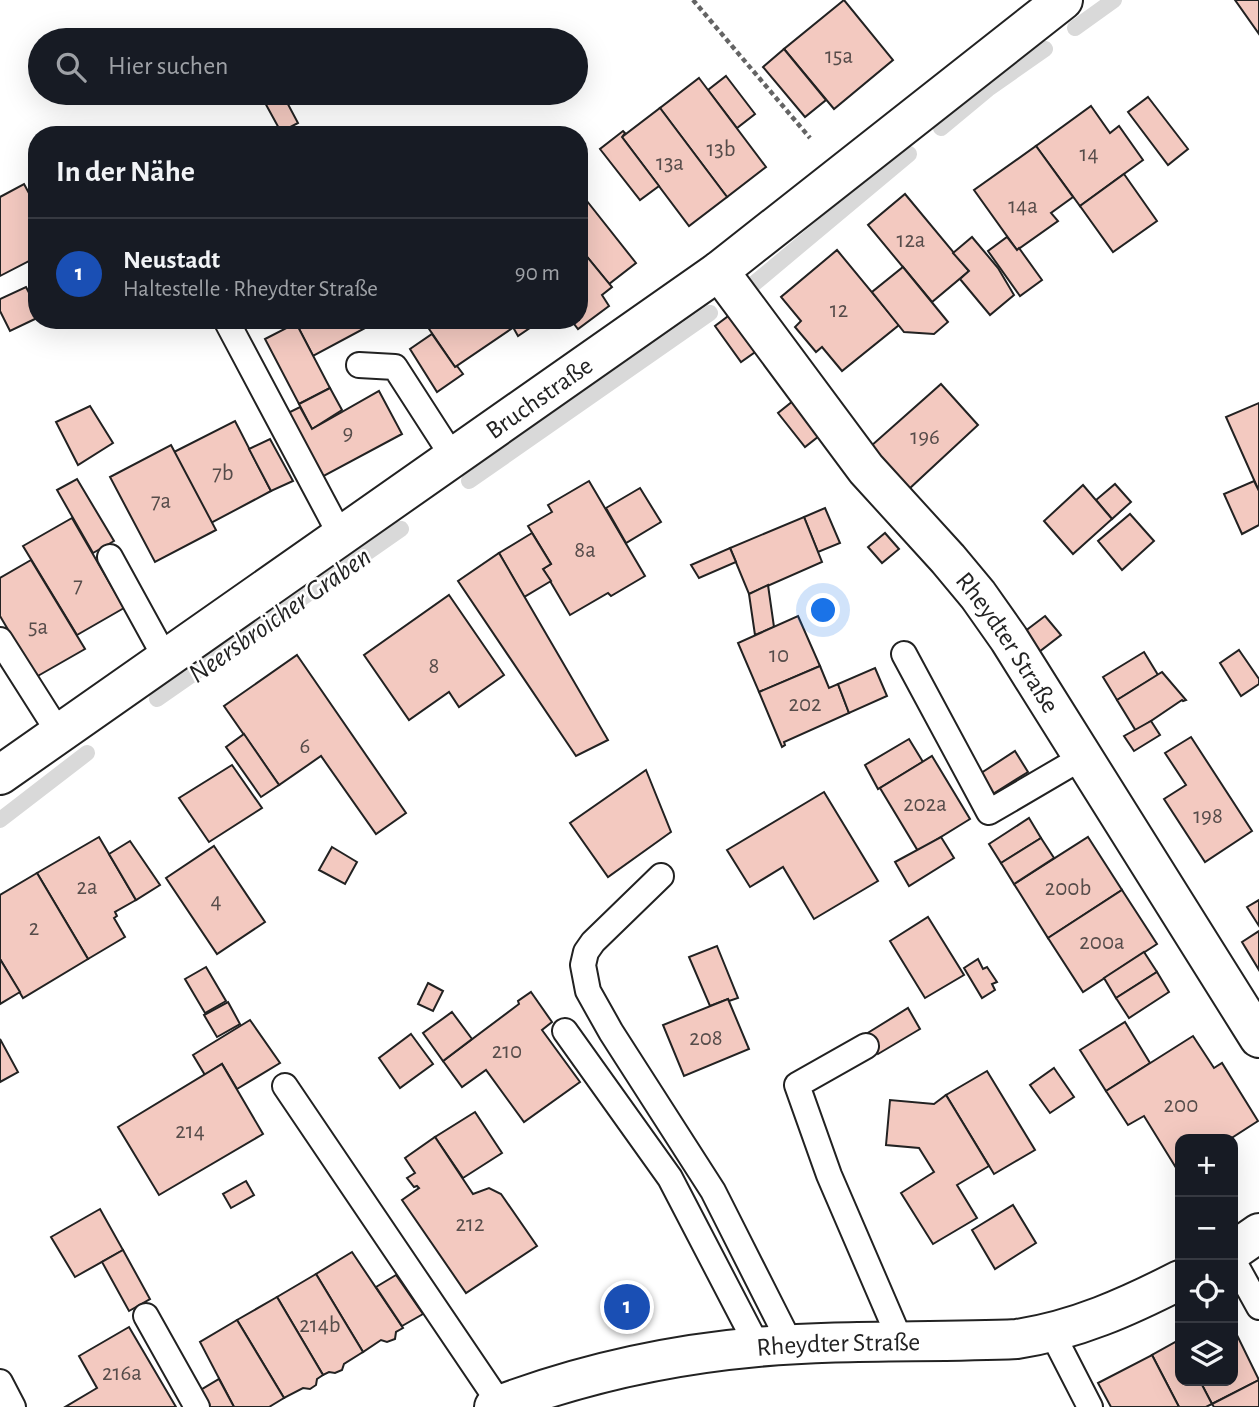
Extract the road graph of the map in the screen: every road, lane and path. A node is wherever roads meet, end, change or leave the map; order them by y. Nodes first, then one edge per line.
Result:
1 (693, 0) edge
2 (1063, 0) edge
3 (842, 175) junction
4 (719, 271) junction
5 (231, 329) edge
6 (359, 365) dead end
7 (453, 457) junction
8 (341, 536) junction
9 (110, 557) dead end
10 (0, 640) edge
11 (904, 654) dead end
12 (166, 659) junction
13 (59, 733) junction
14 (1083, 757) junction
15 (0, 775) edge
16 (662, 876) dead end
17 (565, 1031) dead end
18 (1259, 1038) edge
19 (866, 1046) dead end
20 (285, 1086) dead end
21 (1259, 1233) edge
22 (1238, 1248) edge
23 (1238, 1269) edge
24 (1175, 1282) edge
25 (1259, 1307) edge
26 (146, 1316) dead end
27 (1052, 1333) junction
28 (901, 1342) junction
29 (774, 1346) junction
30 (0, 1382) edge
31 (497, 1406) edge
32 (13, 1407) edge
33 (197, 1407) edge
34 (1090, 1407) edge

1 - 3 path
2 - 3 street, Bruchstraße
3 - 4 street, Bruchstraße
4 - 7 street, Bruchstraße
4 - 14 street, Rheydter Straße
5 - 8 lane
6 - 7 lane
7 - 8 street, Bruchstraße
8 - 12 street, Bruchstraße
9 - 12 lane
10 - 13 lane
11 - 14 lane
12 - 13 street, Bruchstraße
13 - 15 street, Bruchstraße
14 - 18 street, Rheydter Straße
16 - 29 lane
17 - 29 lane
19 - 28 lane
20 - 31 lane
21 - 22 street
23 - 25 lane
24 - 27 street, Rheydter Straße
26 - 33 lane
27 - 28 street, Rheydter Straße
27 - 34 lane
28 - 29 street, Rheydter Straße
29 - 31 street, Rheydter Straße
30 - 32 lane

